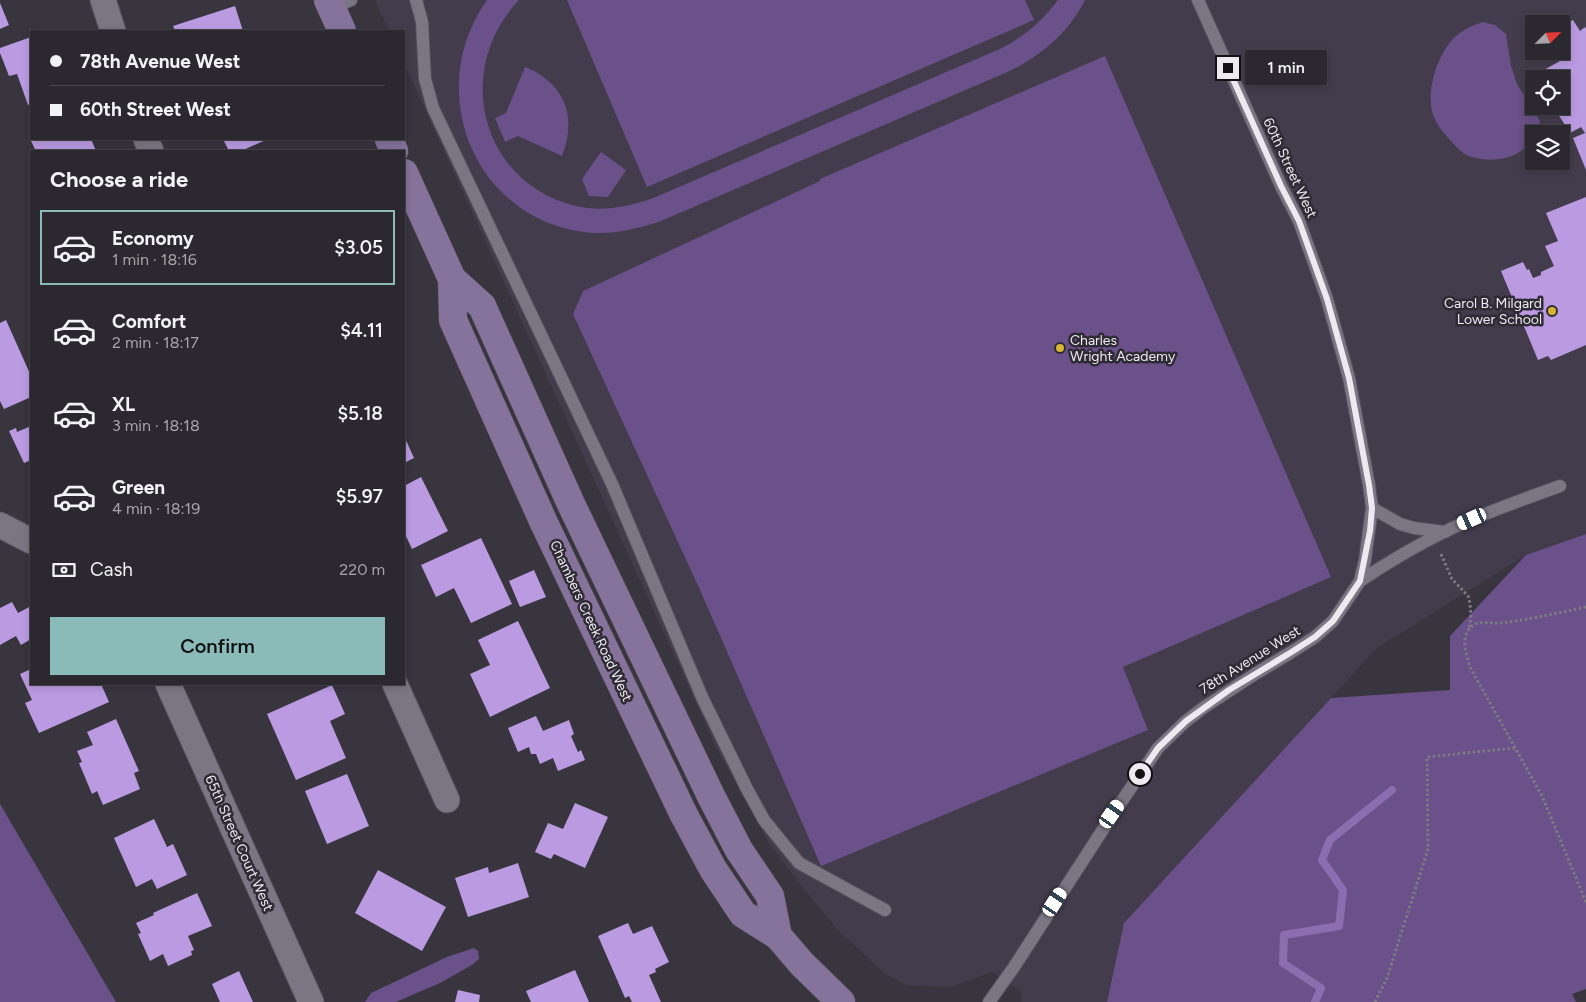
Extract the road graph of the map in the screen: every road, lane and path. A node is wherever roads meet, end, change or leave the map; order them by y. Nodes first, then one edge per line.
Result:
1 (102, 0) edge
2 (416, 0) edge
3 (1198, 0) edge
4 (113, 30) edge
5 (405, 175) edge
6 (1560, 486) dead end
7 (1372, 508) junction
8 (0, 525) edge
9 (1370, 531) joint
10 (1446, 532) junction
11 (1433, 537) junction
12 (30, 540) edge
13 (1360, 581) junction
14 (1586, 607) edge
15 (1469, 628) junction
16 (168, 685) edge
17 (395, 685) edge
18 (1516, 748) junction
19 (447, 800) dead end
20 (1586, 902) edge
21 (885, 910) dead end
22 (830, 999) edge
23 (311, 1002) edge
24 (989, 1002) edge
25 (1375, 1002) edge

1 - 4 street
2 - 21 lane
3 - 7 lane, 60th Street West
5 - 22 street, Chambers Creek Road West
6 - 10 lane
7 - 9 lane, 60th Street West
7 - 10 lane
8 - 12 street
9 - 13 lane, 78th Avenue West
10 - 11 lane
11 - 13 lane
11 - 15 path
13 - 24 lane, 78th Avenue West
14 - 15 path
15 - 18 path
16 - 23 street, 65th Street Court West
17 - 19 street
18 - 20 path
18 - 25 path

